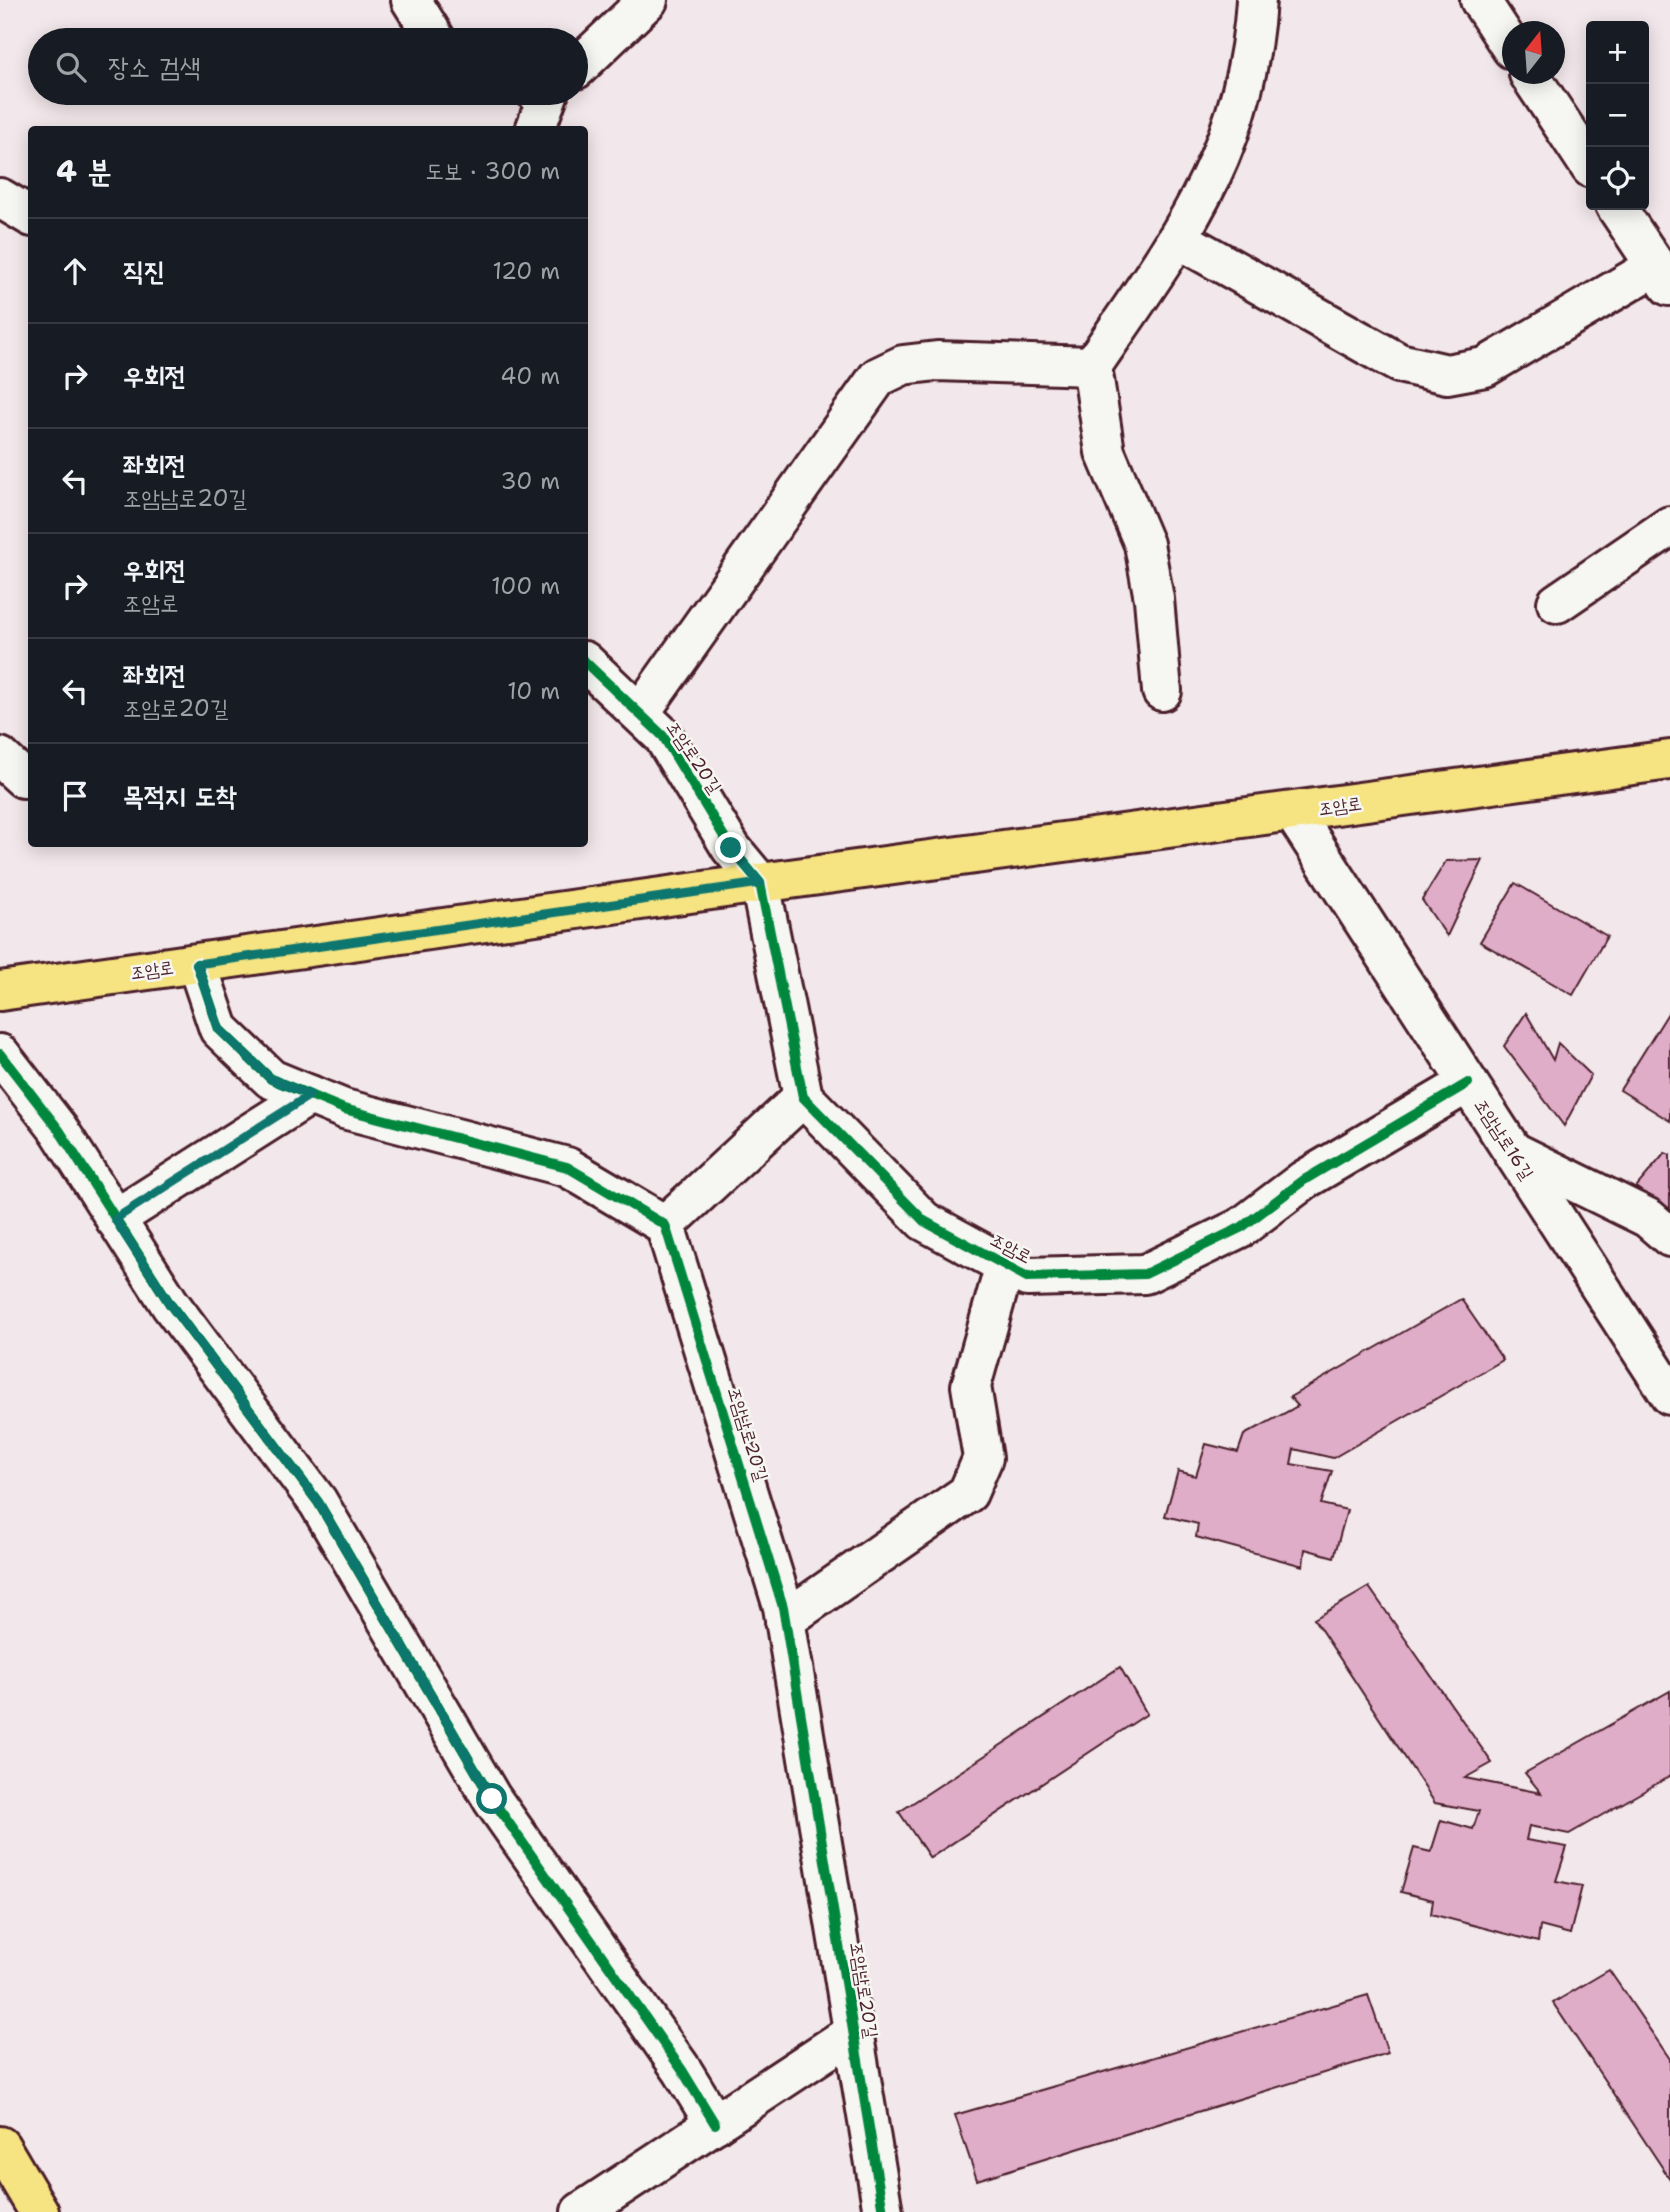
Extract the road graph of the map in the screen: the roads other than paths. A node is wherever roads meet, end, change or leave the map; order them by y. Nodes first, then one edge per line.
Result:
1 (411, 0) edge
2 (648, 0) edge
3 (1256, 0) edge
4 (1480, 0) edge
5 (428, 28) edge
6 (1502, 33) edge
7 (588, 58) edge
8 (1536, 84) edge
9 (1586, 160) edge
10 (0, 198) edge
11 (1618, 210) edge
12 (28, 215) edge
13 (1179, 239) junction
14 (1663, 277) edge
15 (1092, 366) junction
16 (1670, 526) edge
17 (1557, 603) dead end
18 (588, 665) edge
19 (1162, 691) dead end
20 (639, 713) junction
21 (1670, 760) edge
22 (1293, 812) junction
23 (760, 883) junction
24 (197, 964) junction
25 (0, 991) edge
26 (0, 1054) edge
27 (1468, 1083) junction
28 (310, 1095) junction
29 (803, 1097) junction
30 (1512, 1151) junction
31 (115, 1219) junction
32 (666, 1225) junction
33 (1670, 1237) edge
34 (1005, 1265) junction
35 (1670, 1395) edge
36 (785, 1620) junction
37 (854, 2032) junction
38 (715, 2124) junction
39 (0, 2146) edge
40 (39, 2212) edge
41 (581, 2212) edge
42 (883, 2212) edge

1 - 5 street
2 - 7 street
3 - 13 street
4 - 6 street
8 - 9 street
10 - 12 street
11 - 14 street
13 - 14 street
13 - 15 street
15 - 19 street
15 - 20 street
16 - 17 street
18 - 20 street, 조암로20길
20 - 23 street, 조암로20길
21 - 22 main road, 조암로
22 - 23 main road, 조암로
22 - 27 street, 조암남로16길
23 - 24 main road, 조암로
23 - 29 street
24 - 25 main road, 조암로
24 - 28 street
26 - 31 street
27 - 30 street, 조암남로16길
27 - 34 street, 조암로
28 - 31 street
28 - 32 street
29 - 32 street
29 - 34 street, 조암로
30 - 33 street
30 - 35 street, 조암남로16길
31 - 38 street
32 - 36 street, 조암남로20길
34 - 36 street
36 - 37 street, 조암남로20길
37 - 38 street
37 - 42 street, 조암남로20길
38 - 41 street
39 - 40 main road

